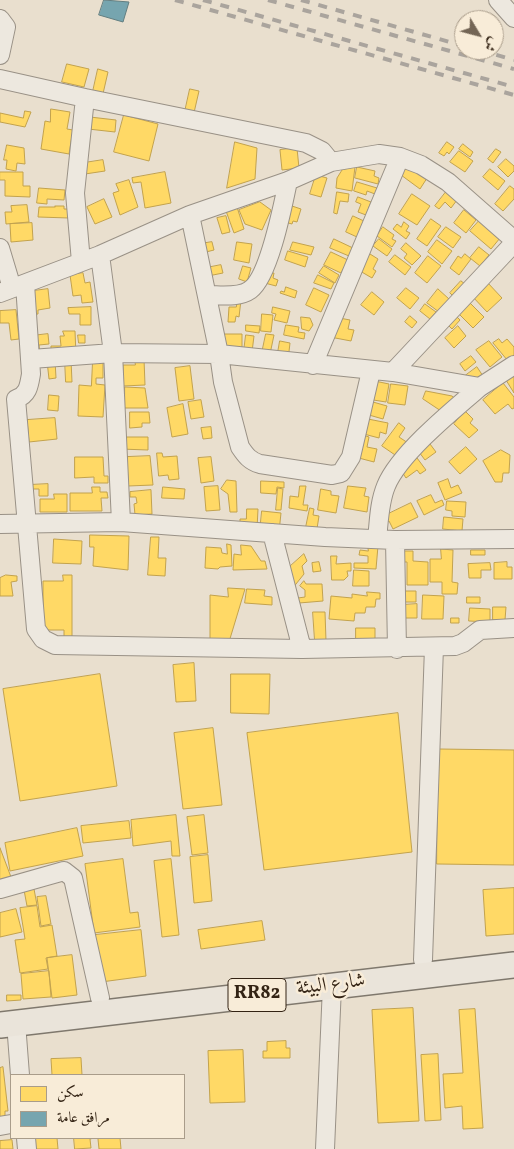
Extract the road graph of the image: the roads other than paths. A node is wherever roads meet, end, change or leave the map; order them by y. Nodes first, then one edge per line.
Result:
1 (498, 0) edge
2 (514, 18) edge
3 (0, 19) edge
4 (0, 55) edge
5 (0, 79) edge
6 (85, 98) junction
7 (400, 157) junction
8 (331, 162) junction
9 (288, 181) junction
10 (190, 215) junction
11 (514, 241) edge
12 (0, 248) edge
13 (100, 255) junction
14 (81, 262) junction
15 (12, 288) edge
16 (208, 295) junction
17 (113, 353) junction
18 (220, 354) junction
19 (31, 360) junction
20 (313, 365) junction
21 (514, 365) edge
22 (371, 371) junction
23 (393, 372) junction
24 (480, 387) junction
25 (8, 401) edge
26 (121, 522) junction
27 (0, 524) edge
28 (27, 524) junction
29 (272, 534) junction
30 (377, 539) junction
31 (514, 539) edge
32 (395, 540) junction
33 (514, 628) edge
34 (434, 647) junction
35 (302, 649) junction
36 (398, 649) junction
37 (0, 889) edge
38 (514, 951) edge
39 (423, 960) junction
40 (514, 965) edge
41 (332, 986) junction
42 (100, 998) junction
43 (5, 1019) edge
44 (20, 1074) edge
45 (325, 1149) edge

1 - 2 street
3 - 4 street
5 - 6 street
6 - 8 street
6 - 14 street
7 - 8 street
7 - 11 street
7 - 20 street
8 - 9 street
9 - 10 street
9 - 16 street
10 - 13 street
10 - 16 street
11 - 23 street
12 - 15 street
13 - 14 street
13 - 17 street
14 - 15 street
15 - 19 street
16 - 18 street
17 - 18 street
17 - 19 street
17 - 26 street
18 - 20 street
18 - 22 street
19 - 25 street
20 - 22 street
21 - 24 street
22 - 23 street
23 - 24 street
24 - 30 street
25 - 28 street
26 - 28 street
26 - 29 street
27 - 28 street
28 - 35 street
29 - 30 street
29 - 35 street
30 - 32 street
31 - 32 street
32 - 36 street
33 - 34 street
34 - 36 street
34 - 39 street
35 - 36 street
37 - 42 street
38 - 39 highway, شارع البيئة / RR82
39 - 42 highway, شارع البيئة / RR82
40 - 41 highway, شارع البيئة / RR82
41 - 43 highway, شارع البيئة / RR82
41 - 45 street
42 - 43 highway, شارع البيئة / RR82
43 - 44 street

